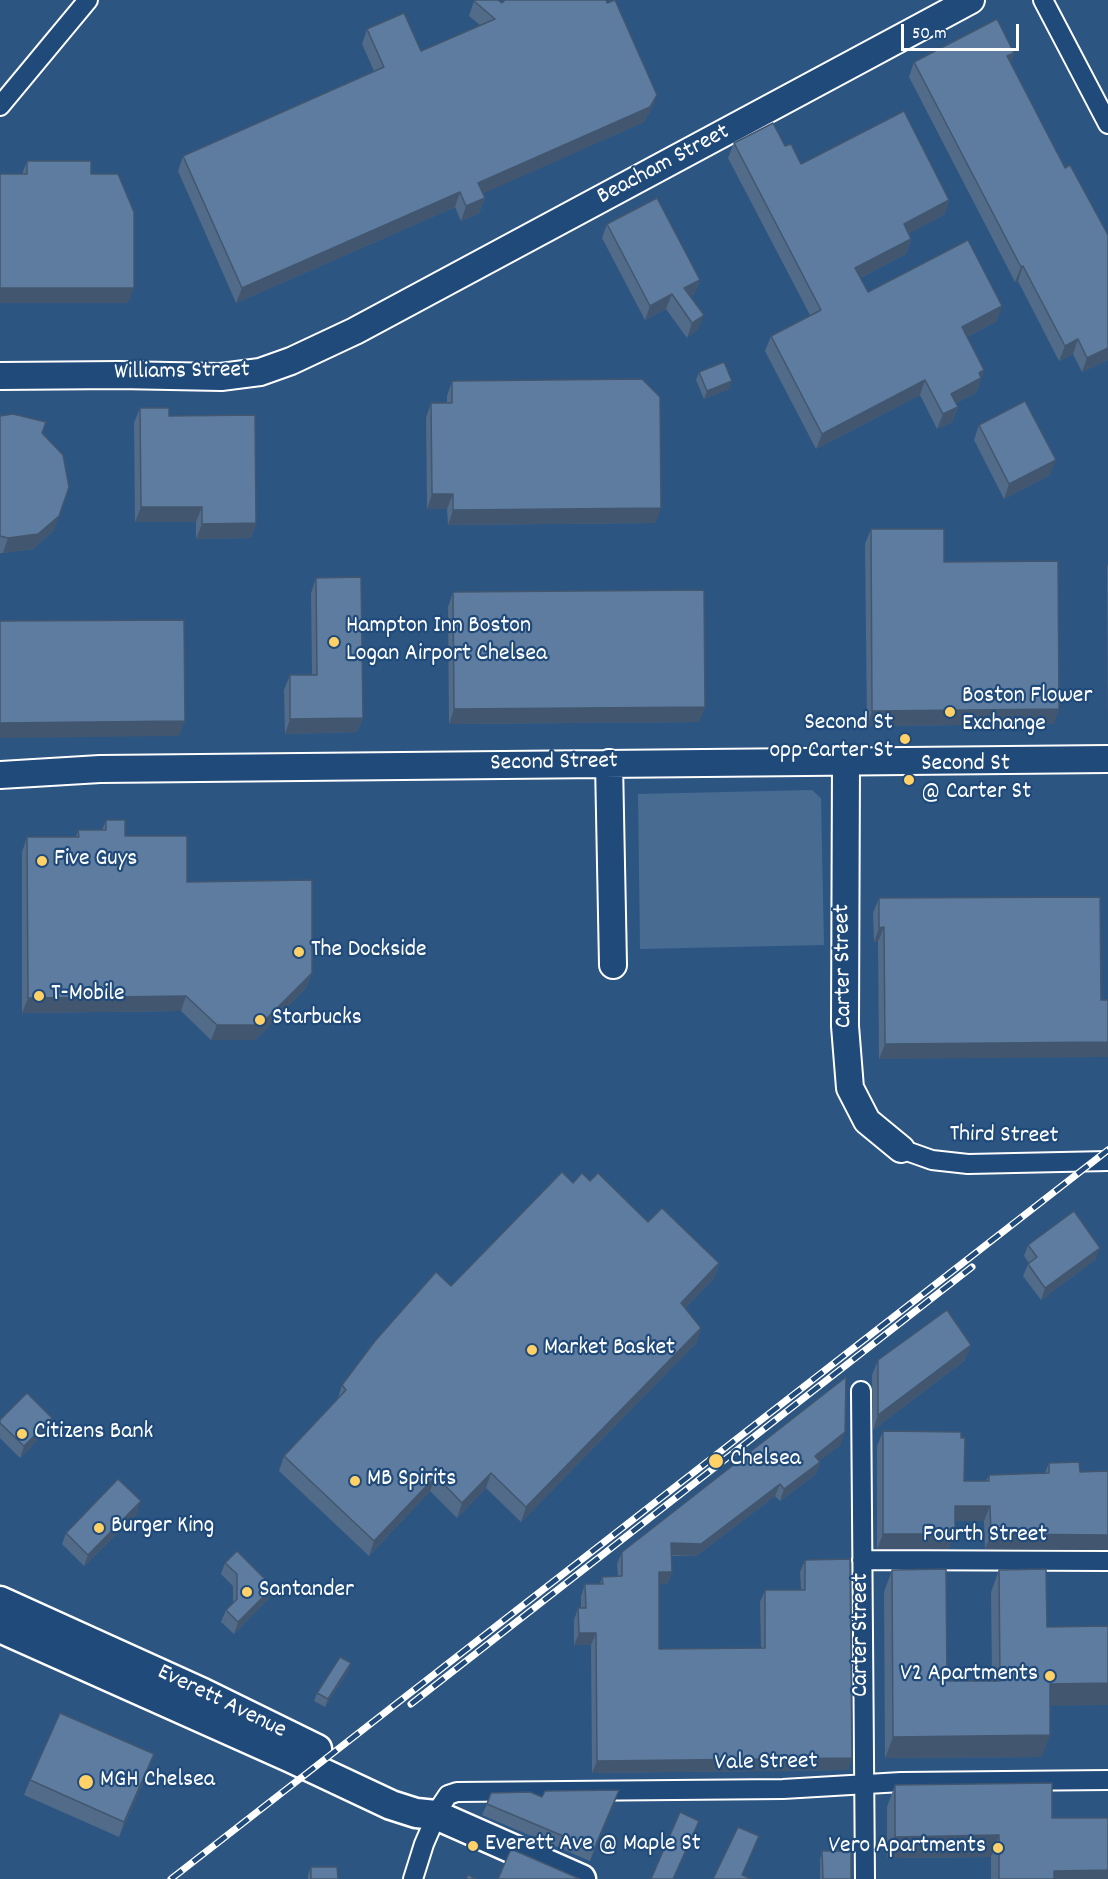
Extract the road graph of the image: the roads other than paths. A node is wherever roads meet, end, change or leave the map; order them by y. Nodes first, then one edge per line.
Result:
1 (88, 0) edge
2 (971, 0) edge
3 (1042, 0) edge
4 (0, 106) edge
5 (1108, 124) edge
6 (355, 331) joint
7 (0, 376) edge
8 (1108, 759) edge
9 (846, 762) junction
10 (609, 763) junction
11 (0, 775) edge
12 (613, 964) dead end
13 (901, 1149) joint
14 (1108, 1161) edge
15 (861, 1391) dead end
16 (862, 1560) junction
17 (1108, 1561) edge
18 (0, 1601) edge
19 (0, 1628) edge
20 (1108, 1780) edge
21 (864, 1785) junction
22 (436, 1815) junction
23 (413, 1879) edge
24 (581, 1879) edge
25 (866, 1879) edge

1 - 4 street
2 - 6 main road, Beacham Street
3 - 5 street
6 - 7 main road, Williams Street
8 - 9 main road, Second Street
9 - 10 main road, Second Street
9 - 13 main road, Carter Street
10 - 11 main road, Second Street
10 - 12 main road
13 - 14 street, Third Street
15 - 16 street, Carter Street
16 - 17 street, Fourth Street
16 - 21 street, Carter Street
18 - 22 main road, Everett Avenue
19 - 22 main road, Everett Avenue
20 - 21 street, Vale Street
21 - 22 street, Vale Street
21 - 25 street, Carter Street
22 - 23 street, Vale Street
22 - 24 main road, Everett Avenue

